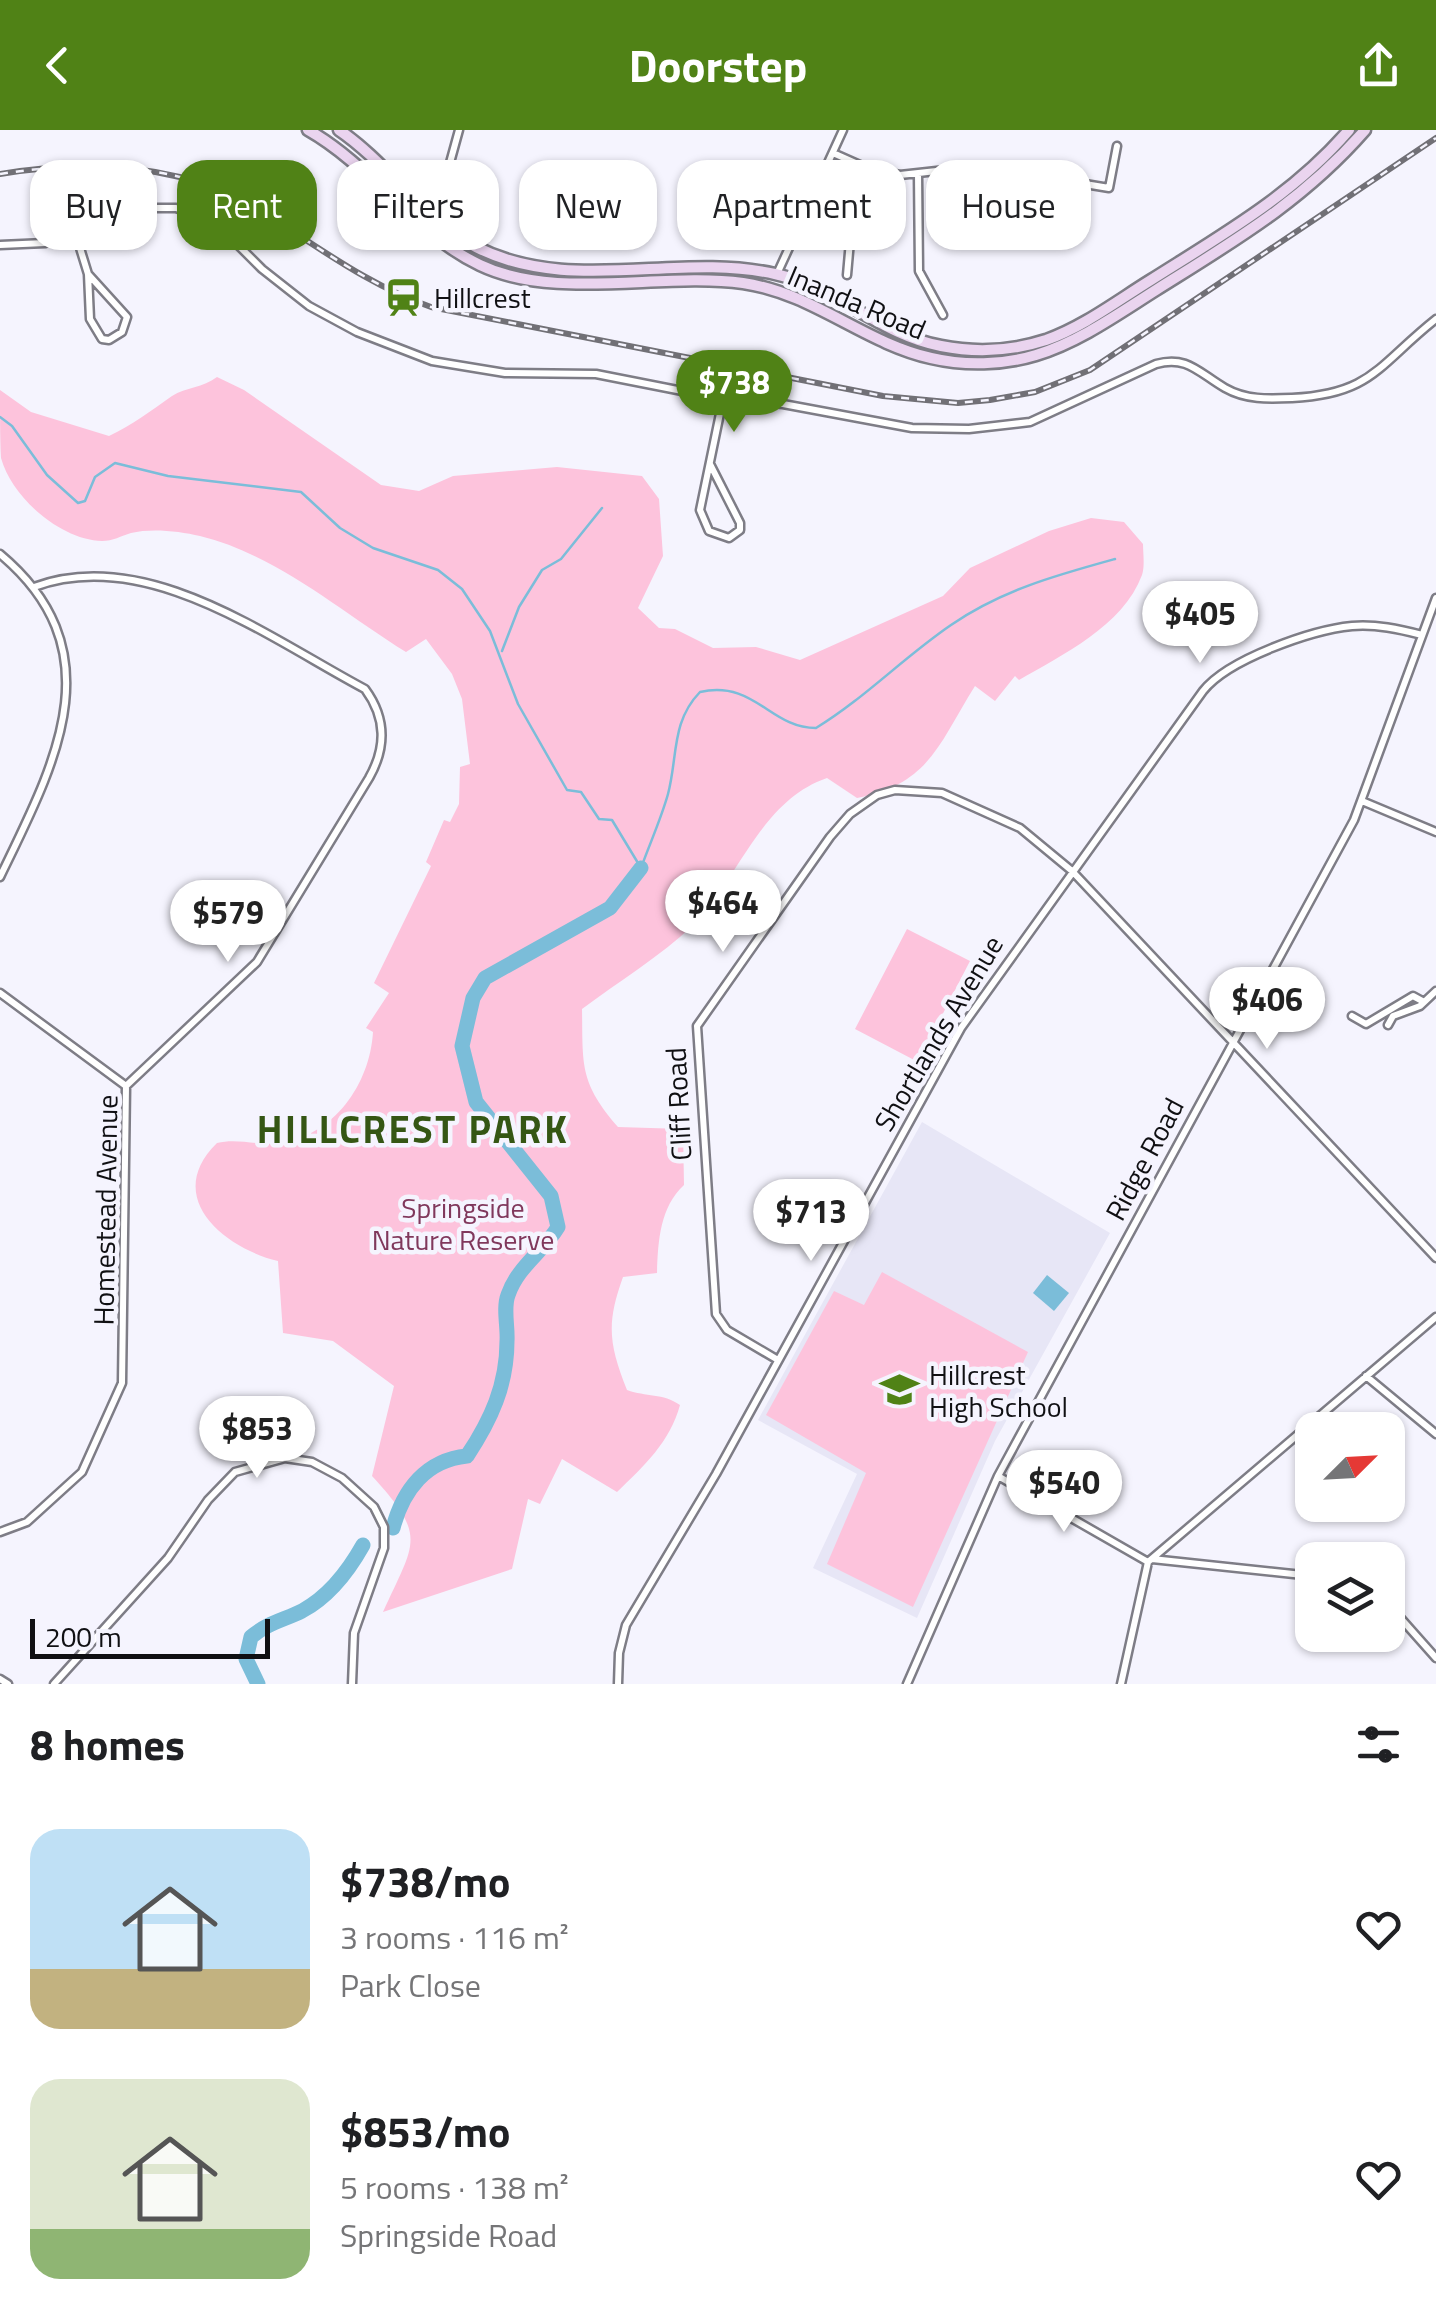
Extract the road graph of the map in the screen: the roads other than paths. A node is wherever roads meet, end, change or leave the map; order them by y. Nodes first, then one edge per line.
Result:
1 (308, 130) edge
2 (339, 130) edge
3 (458, 130) edge
4 (844, 130) edge
5 (1349, 130) edge
6 (1365, 130) edge
7 (1117, 146) dead end
8 (833, 153) junction
9 (354, 160) edge
10 (377, 160) edge
11 (450, 160) edge
12 (849, 160) edge
13 (906, 173) edge
14 (918, 174) junction
15 (157, 209) edge
16 (30, 244) edge
17 (0, 245) edge
18 (81, 250) edge
19 (457, 250) edge
20 (484, 250) edge
21 (850, 250) edge
22 (88, 274) junction
23 (777, 274) junction
24 (847, 275) dead end
25 (943, 315) dead end
26 (1436, 320) edge
27 (723, 400) junction
28 (710, 464) junction
29 (0, 554) edge
30 (34, 587) junction
31 (1436, 598) edge
32 (1422, 635) junction
33 (1362, 800) junction
34 (1436, 832) edge
35 (1072, 871) junction
36 (0, 877) edge
37 (1436, 992) edge
38 (0, 993) edge
39 (1424, 1002) junction
40 (1352, 1016) dead end
41 (1388, 1025) dead end
42 (1233, 1042) junction
43 (126, 1086) junction
44 (1436, 1258) edge
45 (1436, 1317) edge
46 (778, 1360) junction
47 (1366, 1376) junction
48 (1436, 1434) edge
49 (998, 1476) junction
50 (0, 1532) edge
51 (1150, 1560) junction
52 (1295, 1574) edge
53 (1405, 1623) edge
54 (1436, 1658) edge
55 (0, 1679) edge
56 (8, 1684) edge
57 (54, 1684) edge
58 (352, 1684) edge
59 (618, 1684) edge
60 (907, 1684) edge
61 (1121, 1684) edge

1 - 9 main road, Inanda Road
2 - 10 main road, Inanda Road
3 - 11 street
4 - 8 street
5 - 23 main road, Inanda Road
6 - 19 main road, Inanda Road
7 - 14 street
8 - 12 street
8 - 23 street
13 - 14 street
14 - 25 street
15 - 27 street
16 - 17 street
18 - 22 street
20 - 23 main road, Inanda Road
21 - 24 street
22 - 22 street
26 - 27 street
27 - 28 street
28 - 28 street
29 - 30 street
30 - 36 street
30 - 43 street, Homestead Avenue
31 - 32 street, Ridge Road
32 - 33 street, Ridge Road
32 - 35 street, Shortlands Avenue
33 - 34 street
33 - 42 street, Ridge Road
35 - 42 street
35 - 46 street, Shortlands Avenue
35 - 46 street, Cliff Road
37 - 39 street
38 - 43 street
39 - 40 street
39 - 41 street
42 - 44 street
42 - 49 street, Ridge Road
43 - 50 street, Homestead Avenue
45 - 47 street
46 - 59 street, Shortlands Avenue
47 - 48 street
47 - 51 street
49 - 51 street
49 - 60 street, Ridge Road
51 - 52 street
51 - 61 street
53 - 54 street
55 - 56 street
57 - 58 street

